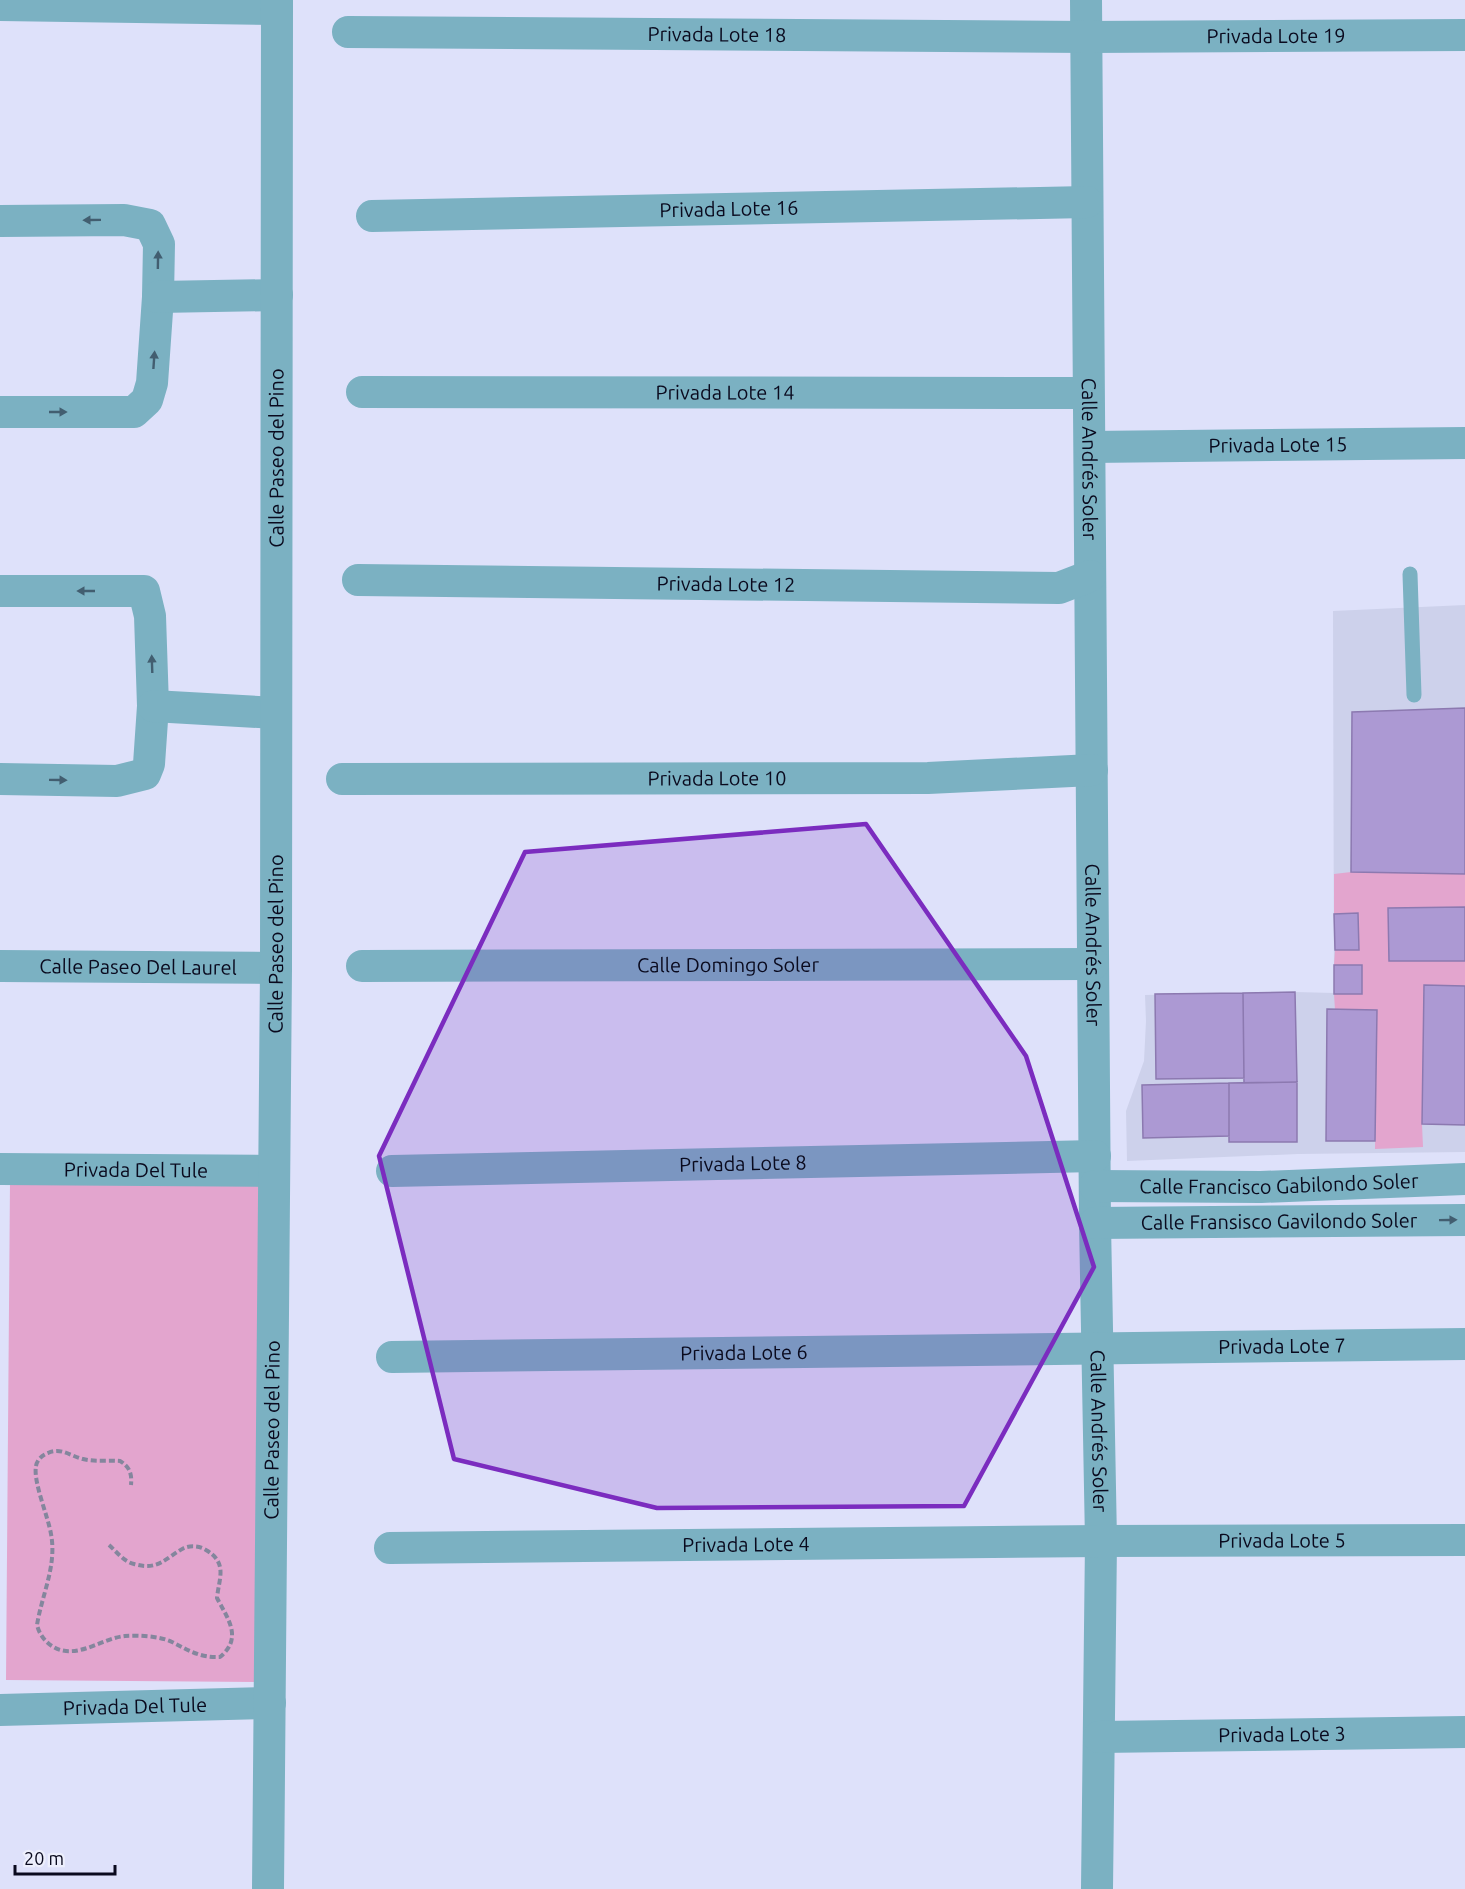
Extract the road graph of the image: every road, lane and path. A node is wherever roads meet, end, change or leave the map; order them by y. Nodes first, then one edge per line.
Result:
1 (1086, 0) edge
2 (0, 5) edge
3 (277, 5) edge
4 (348, 32) dead end
5 (1465, 35) edge
6 (1088, 37) junction
7 (1087, 202) junction
8 (372, 216) dead end
9 (0, 221) edge
10 (277, 295) junction
11 (158, 297) junction
12 (362, 392) dead end
13 (1088, 393) junction
14 (0, 412) edge
15 (1465, 443) edge
16 (1090, 447) junction
17 (1410, 574) dead end
18 (1090, 576) junction
19 (358, 580) dead end
20 (0, 591) edge
21 (1414, 695) dead end
22 (153, 706) junction
23 (276, 712) junction
24 (1092, 770) junction
25 (0, 779) edge
26 (342, 779) dead end
27 (1093, 964) junction
28 (0, 966) edge
29 (362, 966) dead end
30 (276, 968) junction
31 (1095, 1156) junction
32 (0, 1169) edge
33 (274, 1171) junction
34 (392, 1171) dead end
35 (1465, 1179) edge
36 (1095, 1186) junction
37 (1465, 1220) edge
38 (1095, 1223) junction
39 (1465, 1344) edge
40 (1096, 1349) junction
41 (392, 1357) dead end
42 (131, 1485) dead end
43 (1465, 1540) edge
44 (1101, 1541) junction
45 (108, 1545) dead end
46 (390, 1548) dead end
47 (270, 1703) junction
48 (0, 1710) edge
49 (1465, 1732) edge
50 (1099, 1737) junction
51 (268, 1889) edge
52 (1097, 1889) edge

1 - 6 street, Calle Andrés Soler
2 - 3 street
3 - 10 street, Calle Paseo del Pino
4 - 6 street, Privada Lote 18
5 - 6 street, Privada Lote 19
6 - 7 street, Calle Andrés Soler
7 - 8 street, Privada Lote 16
7 - 13 street, Calle Andrés Soler
11 -> 9 street
10 - 11 street
10 - 23 street, Calle Paseo del Pino
14 -> 11 street
12 - 13 street, Privada Lote 14
13 - 16 street, Calle Andrés Soler
15 - 16 street, Privada Lote 15
16 - 18 street, Calle Andrés Soler
17 - 21 lane
18 - 19 street, Privada Lote 12
18 - 24 street, Calle Andrés Soler
22 -> 20 street
22 - 23 street
25 -> 22 street
23 - 30 street, Calle Paseo del Pino
24 - 26 street, Privada Lote 10
24 - 27 street, Calle Andrés Soler
27 - 29 street, Calle Domingo Soler
27 - 31 street, Calle Andrés Soler
28 - 30 street, Calle Paseo Del Laurel
30 - 33 street, Calle Paseo del Pino
31 - 34 street, Privada Lote 8
31 - 36 street, Calle Andrés Soler
32 - 33 street, Privada Del Tule
33 - 47 street, Calle Paseo del Pino
35 - 36 street, Calle Francisco Gabilondo Soler
36 - 38 street, Calle Andrés Soler
38 -> 37 street, Calle Fransisco Gavilondo Soler
38 - 40 street, Calle Andrés Soler
39 - 40 street, Privada Lote 7
40 - 41 street, Privada Lote 6
40 - 44 street, Calle Andrés Soler
42 - 45 path
43 - 44 street, Privada Lote 5
44 - 46 street, Privada Lote 4
44 - 50 street, Calle Andrés Soler
47 - 48 street, Privada Del Tule
47 - 51 street, Calle Paseo del Pino
49 - 50 street, Privada Lote 3
50 - 52 street, Calle Andrés Soler

